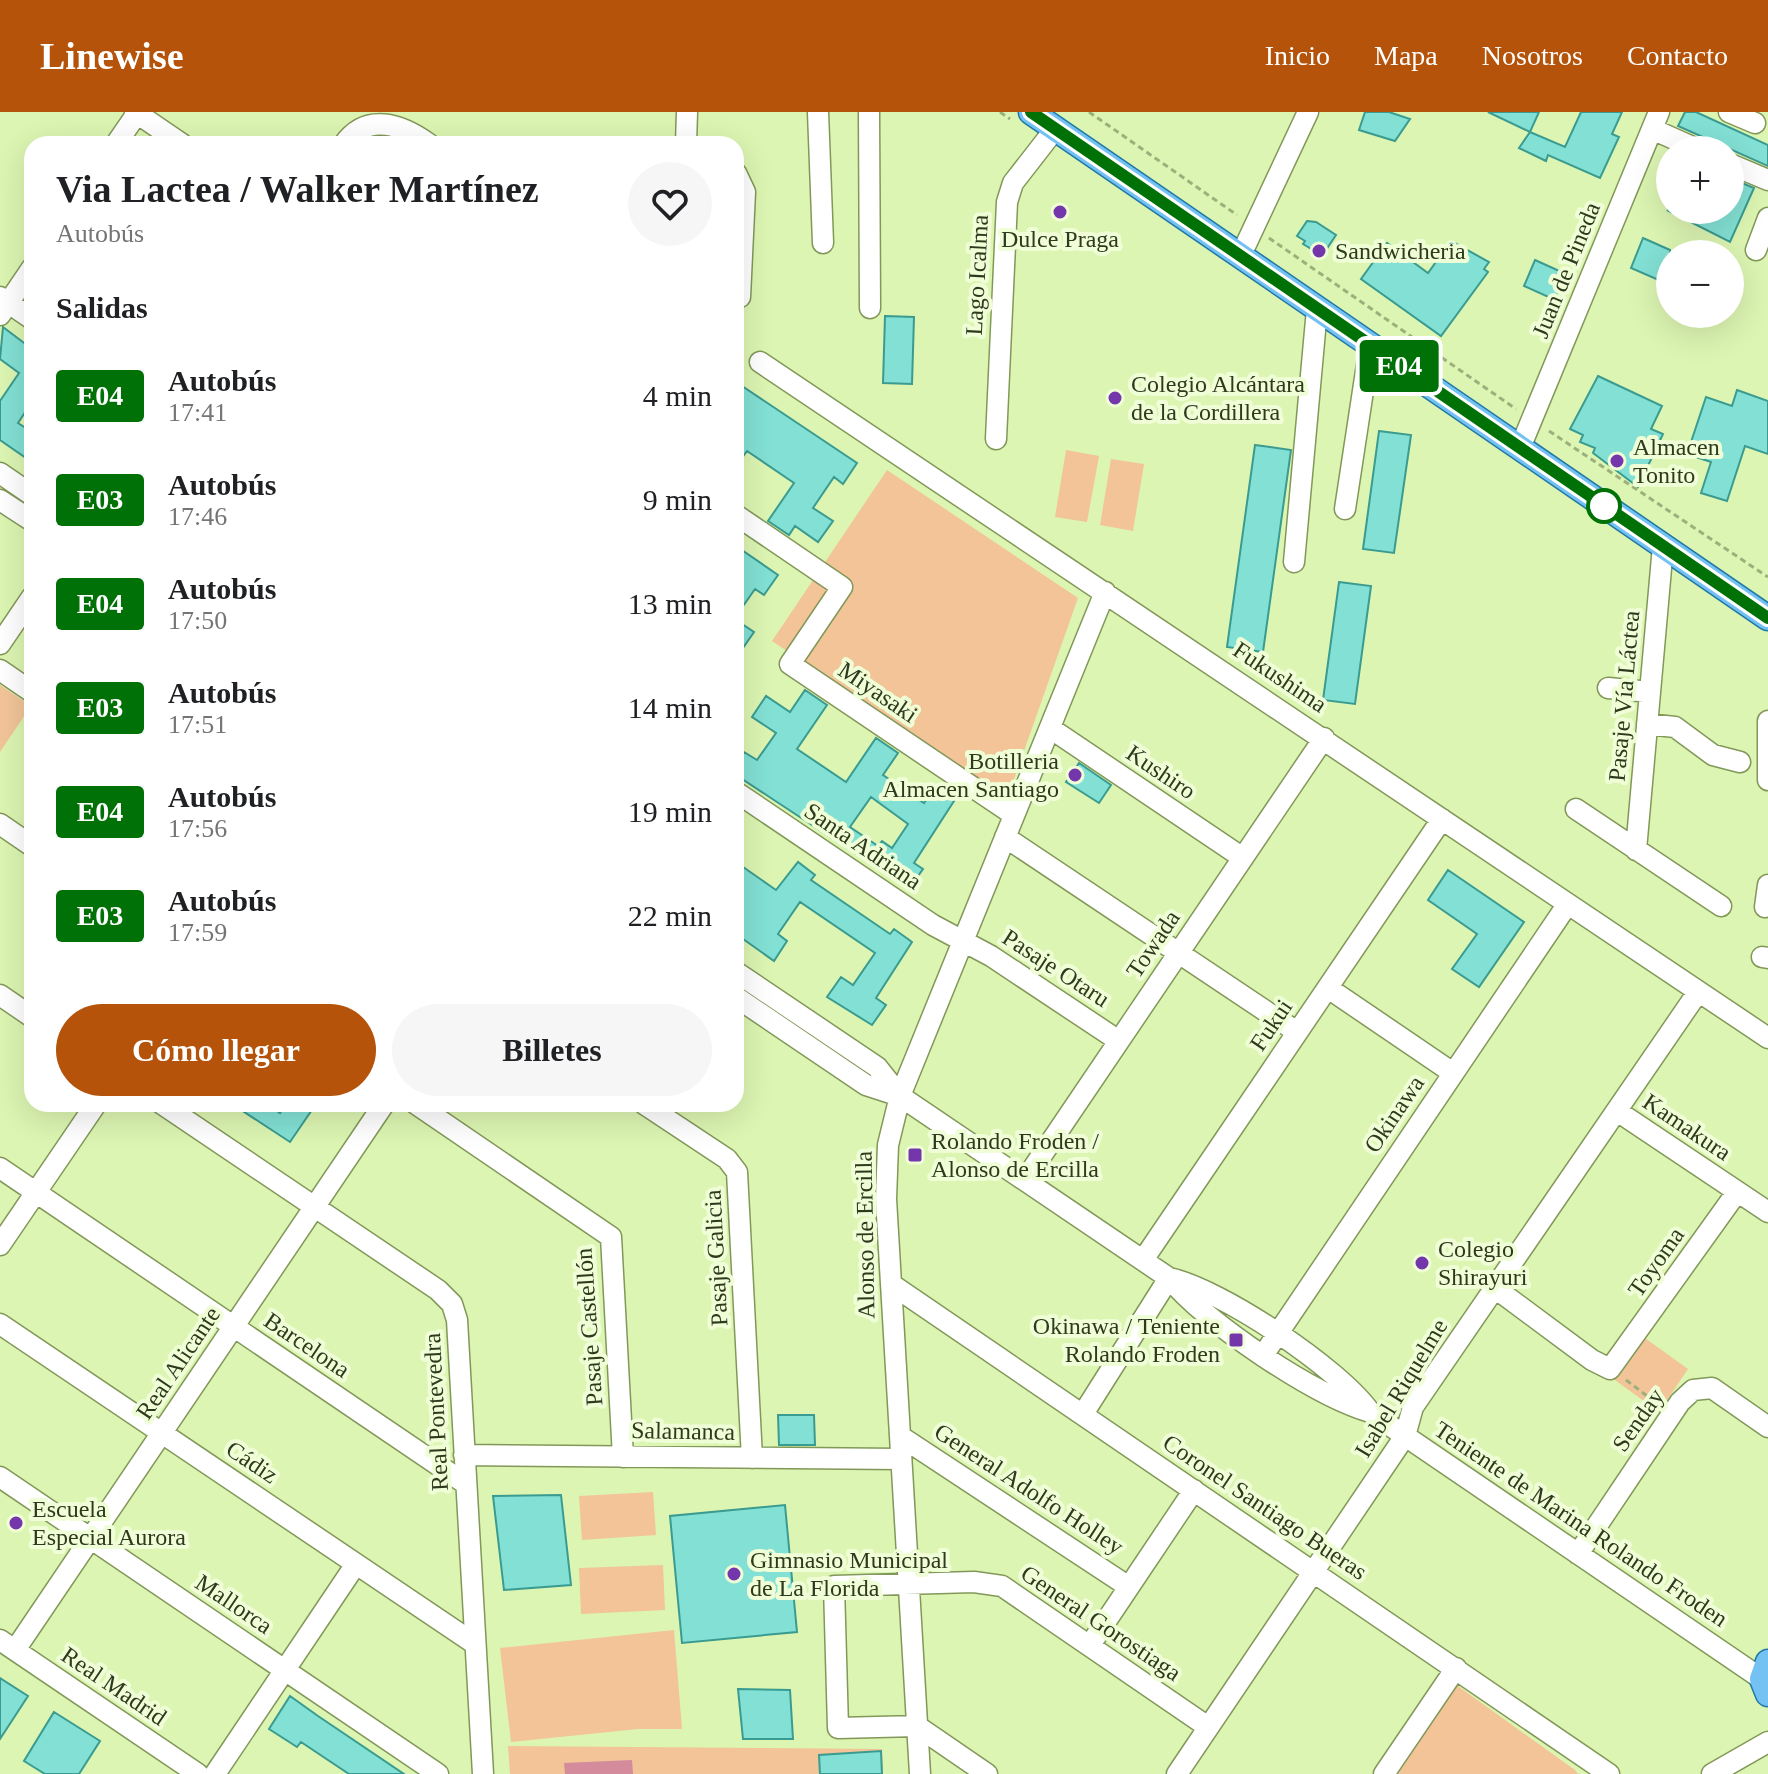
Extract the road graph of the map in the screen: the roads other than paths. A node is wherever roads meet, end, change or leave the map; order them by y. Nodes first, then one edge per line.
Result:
1 (687, 112) edge
2 (818, 112) edge
3 (869, 112) edge
4 (1308, 112) edge
5 (1729, 112) edge
6 (137, 113) edge
7 (1048, 119) edge
8 (1655, 121) edge
9 (1755, 123) dead end
10 (380, 127) edge
11 (121, 136) edge
12 (170, 136) edge
13 (351, 136) edge
14 (418, 136) edge
15 (689, 136) edge
16 (1678, 136) edge
17 (1744, 170) edge
18 (1768, 180) edge
19 (1768, 218) edge
20 (823, 243) dead end
21 (1756, 250) dead end
22 (1240, 257) junction
23 (24, 278) edge
24 (3, 305) edge
25 (870, 308) dead end
26 (1317, 309) junction
27 (24, 315) edge
28 (1370, 345) junction
29 (760, 362) dead end
30 (996, 439) dead end
31 (1520, 448) junction
32 (0, 473) edge
33 (24, 490) edge
34 (0, 500) edge
35 (1345, 509) dead end
36 (24, 516) edge
37 (744, 520) edge
38 (1663, 546) junction
39 (1294, 562) dead end
40 (1105, 592) junction
41 (24, 609) edge
42 (1768, 618) edge
43 (0, 644) edge
44 (0, 670) edge
45 (24, 686) edge
46 (1608, 688) dead end
47 (1650, 692) junction
48 (1768, 721) edge
49 (1647, 724) junction
50 (1050, 728) junction
51 (1324, 738) junction
52 (1740, 762) dead end
53 (1768, 780) edge
54 (744, 797) edge
55 (1576, 809) dead end
56 (1014, 815) junction
57 (1442, 819) junction
58 (0, 824) edge
59 (1005, 837) junction
60 (24, 840) edge
61 (1636, 850) junction
62 (1243, 858) junction
63 (1768, 885) edge
64 (1567, 905) junction
65 (1721, 906) dead end
66 (1765, 907) dead end
67 (963, 941) junction
68 (1179, 952) junction
69 (744, 977) edge
70 (1328, 988) junction
71 (1698, 992) junction
72 (0, 995) edge
73 (744, 1002) edge
74 (24, 1012) edge
75 (1297, 1032) junction
76 (1768, 1038) edge
77 (1119, 1041) junction
78 (1453, 1073) junction
79 (900, 1096) junction
80 (1617, 1111) junction
81 (91, 1112) edge
82 (174, 1112) edge
83 (379, 1112) edge
84 (428, 1112) edge
85 (656, 1112) edge
86 (0, 1168) edge
87 (1025, 1180) junction
88 (36, 1192) junction
89 (1737, 1192) junction
90 (314, 1207) junction
91 (1768, 1212) edge
92 (0, 1245) edge
93 (1143, 1260) junction
94 (1169, 1278) junction
95 (891, 1284) junction
96 (1495, 1288) junction
97 (0, 1324) edge
98 (234, 1326) junction
99 (1276, 1334) junction
100 (1264, 1354) junction
101 (1370, 1412) junction
102 (1083, 1414) junction
103 (1768, 1427) edge
104 (162, 1433) junction
105 (900, 1436) junction
106 (1405, 1436) junction
107 (464, 1455) junction
108 (623, 1457) junction
109 (752, 1458) junction
110 (901, 1459) junction
111 (0, 1477) edge
112 (466, 1484) junction
113 (1194, 1490) junction
114 (91, 1538) junction
115 (1578, 1554) junction
116 (356, 1564) junction
117 (1314, 1571) junction
118 (909, 1585) junction
119 (1129, 1587) junction
120 (475, 1644) junction
121 (7, 1645) edge
122 (1090, 1645) junction
123 (1456, 1668) junction
124 (285, 1670) junction
125 (1766, 1678) edge
126 (917, 1726) junction
127 (1208, 1727) junction
128 (1768, 1742) edge
129 (198, 1774) edge
130 (215, 1774) edge
131 (438, 1774) edge
132 (483, 1774) edge
133 (920, 1774) edge
134 (987, 1774) edge
135 (1177, 1774) edge
136 (1384, 1774) edge
137 (1609, 1774) edge
138 (1712, 1774) edge

1 - 15 street
2 - 20 street
3 - 25 street
4 - 22 street
5 - 9 street
6 - 11 street
6 - 12 street
7 - 22 main road
7 - 30 street, Lago Icalma
8 - 16 street
8 - 31 street, Juan de Pineda
10 - 13 street
10 - 14 street
17 - 18 street
19 - 21 street
22 - 26 main road
23 - 24 street
24 - 27 street
26 - 28 main road
26 - 39 street
28 - 31 main road
28 - 35 street
29 - 40 street, Fukushima
31 - 38 main road
32 - 33 street
34 - 36 street
37 - 56 street, Miyasaki
38 - 42 main road
38 - 47 street, Pasaje Vía Láctea
40 - 50 street, Alonso de Ercilla
40 - 51 street, Fukushima
41 - 43 street
44 - 45 street
46 - 47 street
47 - 49 street, Pasaje Vía Láctea
48 - 53 street
49 - 52 street
49 - 61 street, Pasaje Vía Láctea
50 - 56 street, Alonso de Ercilla
50 - 62 street, Kushiro
51 - 57 street, Fukushima
51 - 62 street, Towada
54 - 67 street, Santa Adriana
55 - 61 street
56 - 59 street, Alonso de Ercilla
57 - 64 street, Fukushima
57 - 70 street, Fukui
58 - 60 street
59 - 67 street, Alonso de Ercilla
59 - 68 street
61 - 65 street
62 - 68 street, Towada
63 - 66 street
64 - 71 street, Fukushima
64 - 78 street, Okinawa
67 - 77 street, Pasaje Otaru
67 - 79 street, Alonso de Ercilla
68 - 75 street
68 - 77 street, Towada
69 - 79 street, Teniente de Marina Rolando Froden
70 - 75 street, Fukui
70 - 78 street
71 - 76 street, Fukushima
71 - 80 street, Isabel Riquelme
72 - 74 street
73 - 79 street, Teniente de Marina Rolando Froden
75 - 93 street, Fukui
77 - 87 street, Towada
78 - 99 street, Okinawa
79 - 87 street, Teniente de Marina Rolando Froden
79 - 95 street, Alonso de Ercilla
80 - 89 street, Kamakura
80 - 96 street, Isabel Riquelme
81 - 88 street
82 - 90 street, Real Pontevedra
83 - 90 street, Real Alicante
84 - 108 street, Pasaje Castellón
85 - 109 street, Pasaje Galicia
86 - 88 street, Barcelona
87 - 93 street, Teniente de Marina Rolando Froden
88 - 92 street
88 - 98 street, Barcelona
89 - 91 street, Kamakura
89 - 96 street, Toyoma
90 - 98 street, Real Alicante
90 - 107 street, Real Pontevedra
93 - 94 street, Teniente de Marina Rolando Froden
94 - 99 street, Teniente de Marina Rolando Froden
94 - 100 street, Teniente de Marina Rolando Froden
94 - 102 street
95 - 102 street, Coronel Santiago Bueras
95 - 105 street, Alonso de Ercilla
96 - 106 street, Isabel Riquelme
97 - 104 street, Cádiz
98 - 104 street, Real Alicante
98 - 112 street, Barcelona
99 - 100 street, Okinawa
99 - 101 street, Teniente de Marina Rolando Froden
100 - 101 street, Teniente de Marina Rolando Froden
101 - 106 street, Teniente de Marina Rolando Froden
102 - 113 street, Coronel Santiago Bueras
103 - 115 street, Senday
104 - 114 street, Real Alicante
104 - 116 street, Cádiz
105 - 110 street, Alonso de Ercilla
105 - 119 street, General Adolfo Holley
106 - 115 street, Teniente de Marina Rolando Froden
106 - 117 street, Isabel Riquelme
107 - 108 street, Salamanca
107 - 112 street, Real Pontevedra
108 - 109 street, Salamanca
109 - 110 street, Salamanca
110 - 118 street, Alonso de Ercilla
111 - 114 street, Mallorca
112 - 120 street, Real Pontevedra
113 - 117 street, Coronel Santiago Bueras
113 - 119 street
114 - 121 street, Real Alicante
114 - 124 street, Mallorca
115 - 125 street, Teniente de Marina Rolando Froden
116 - 120 street, Cádiz
116 - 124 street
117 - 123 street, Coronel Santiago Bueras
117 - 127 street, Isabel Riquelme
118 - 122 street, General Gorostiaga
118 - 126 street, Alonso de Ercilla
118 - 126 street, General Gorostiaga
119 - 122 street
120 - 132 street, Real Pontevedra
121 - 129 street, Real Madrid
122 - 127 street, General Gorostiaga
123 - 136 street
123 - 137 street, Coronel Santiago Bueras
124 - 130 street
124 - 131 street, Mallorca
126 - 133 street, Alonso de Ercilla
126 - 134 street
127 - 135 street, Isabel Riquelme
128 - 138 street

